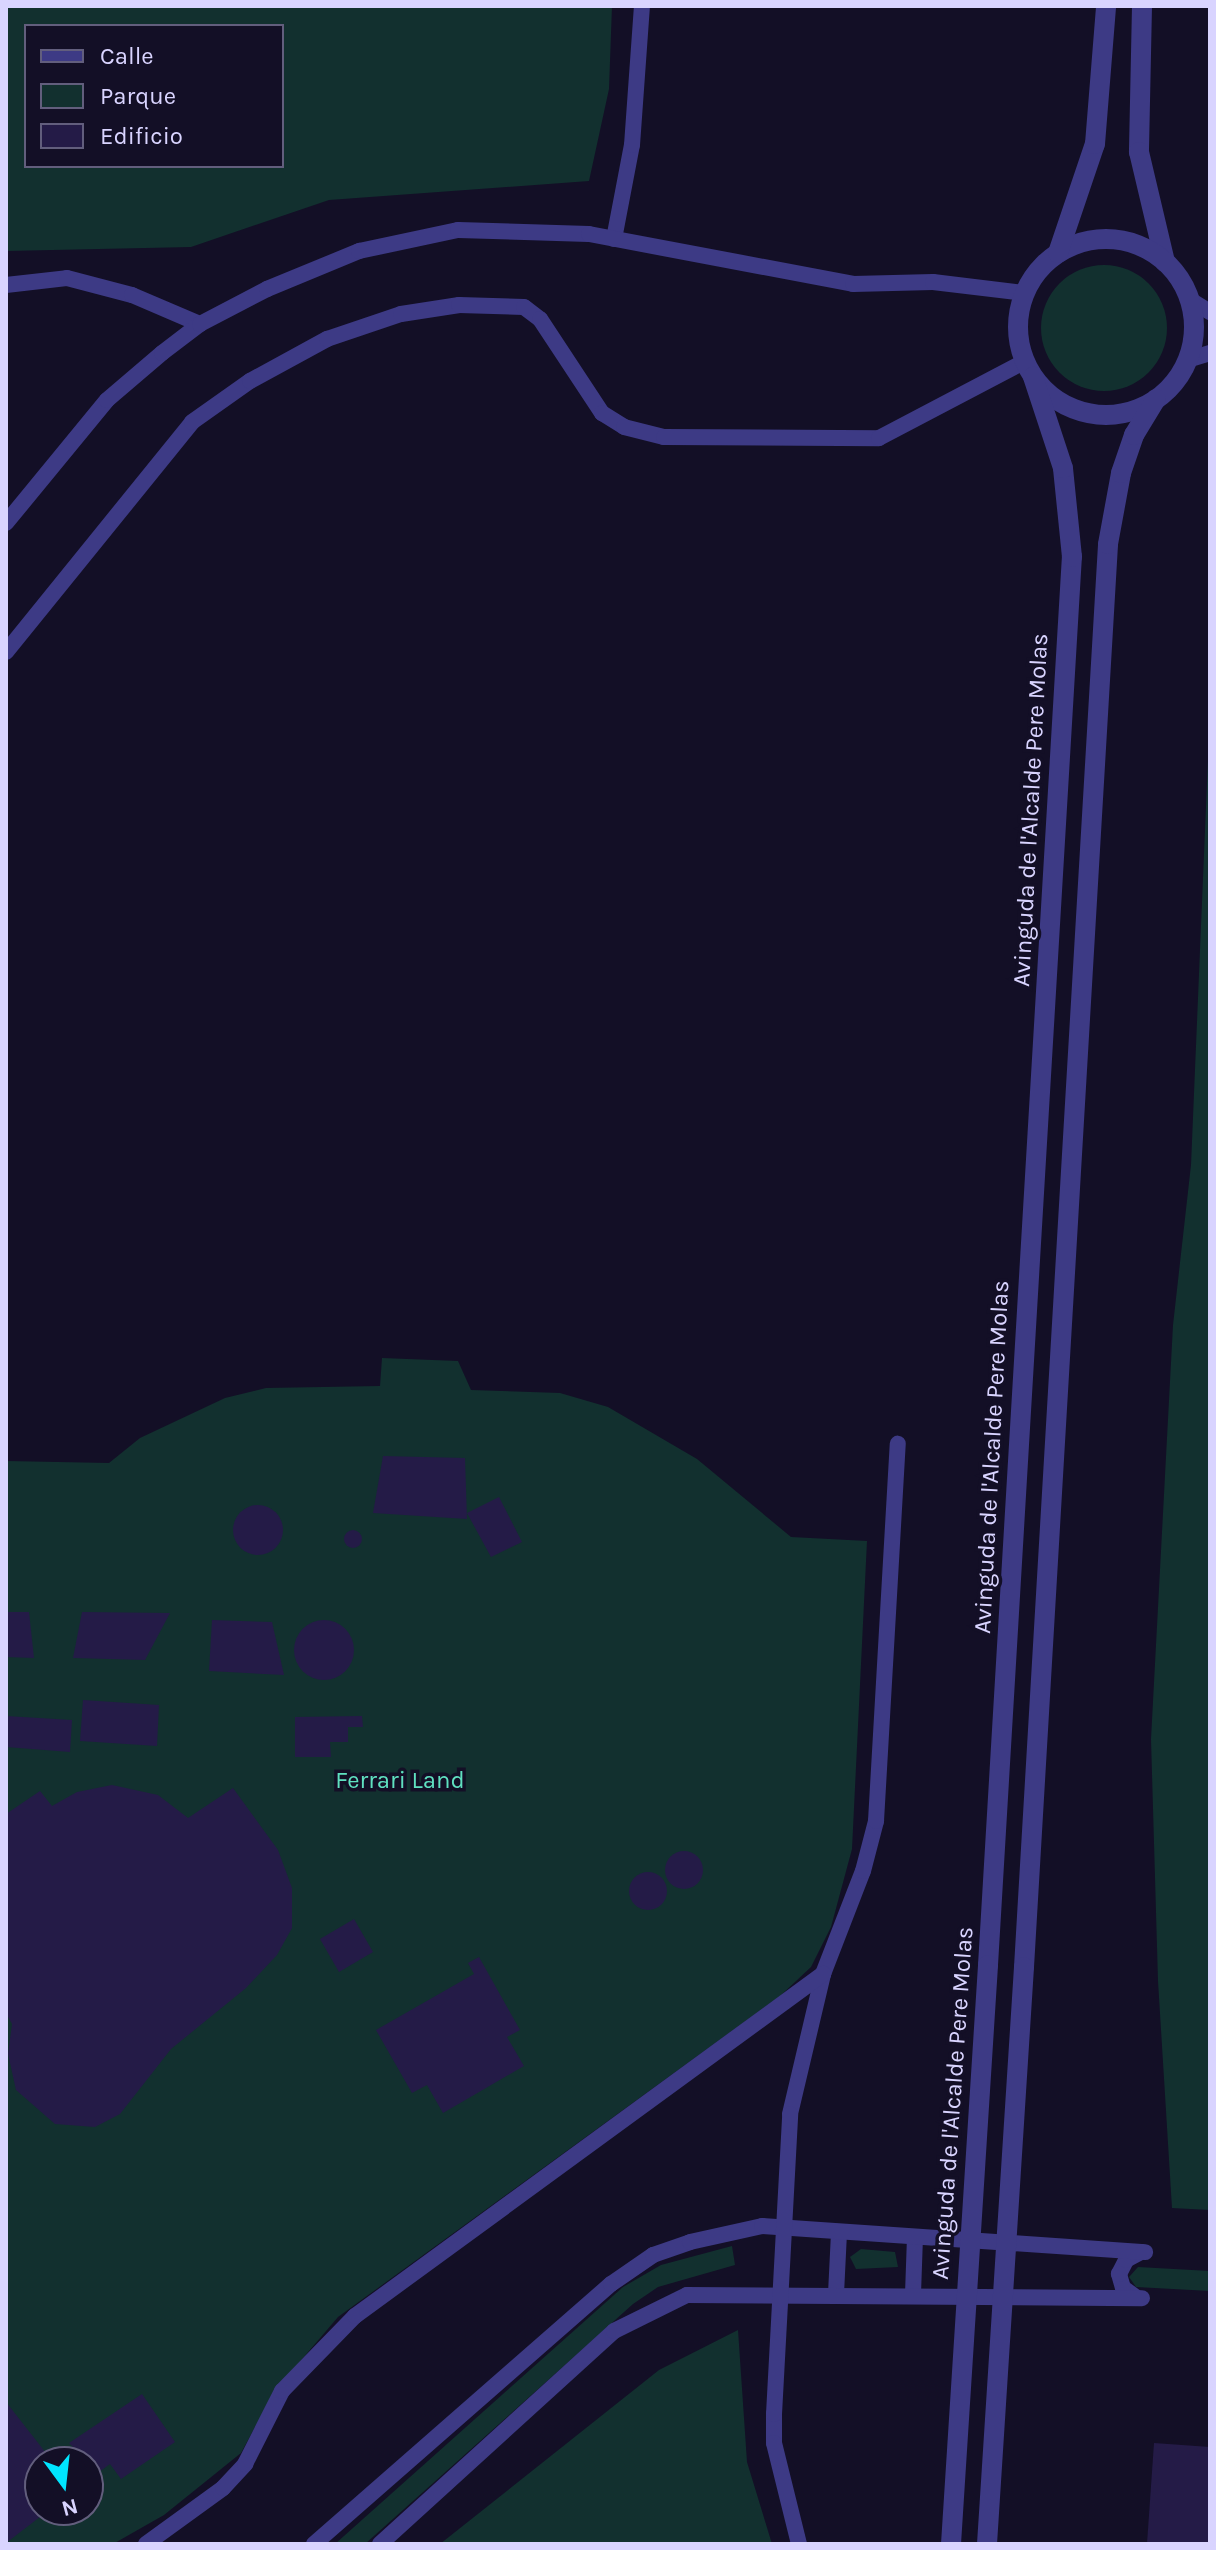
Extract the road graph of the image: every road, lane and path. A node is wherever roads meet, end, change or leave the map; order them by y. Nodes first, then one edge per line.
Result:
1 (642, 6) edge
2 (1106, 6) edge
3 (1142, 6) edge
4 (614, 239) junction
5 (1058, 253) junction
6 (1165, 262) junction
7 (6, 285) edge
8 (1024, 293) junction
9 (1189, 299) junction
10 (1210, 312) edge
11 (200, 324) junction
12 (1210, 353) edge
13 (1187, 360) junction
14 (1028, 370) junction
15 (1156, 399) junction
16 (6, 523) edge
17 (6, 652) edge
18 (898, 1444) dead end
19 (823, 1974) junction
20 (839, 2232) junction
21 (915, 2237) junction
22 (836, 2294) junction
23 (913, 2294) junction
24 (146, 2544) edge
25 (314, 2544) edge
26 (380, 2544) edge
27 (799, 2544) edge
28 (951, 2544) edge
29 (987, 2544) edge

1 - 4 lane
2 - 5 street
3 - 6 street
4 - 8 lane
4 - 11 lane
5 - 6 street
5 - 8 street
6 - 9 street
7 - 11 lane
8 - 14 street
9 - 10 lane
9 - 13 street
11 - 16 lane
12 - 13 lane
13 - 15 street
14 - 15 street
14 - 17 lane
14 - 28 street, Avinguda de l'Alcalde Pere Molas, bridge
15 - 29 street, bridge
18 - 19 lane
19 - 24 lane
19 - 27 lane, bridge
20 - 21 lane
20 - 22 lane
20 - 25 lane
21 - 23 lane
21 - 23 lane
22 - 23 lane
22 - 26 lane

